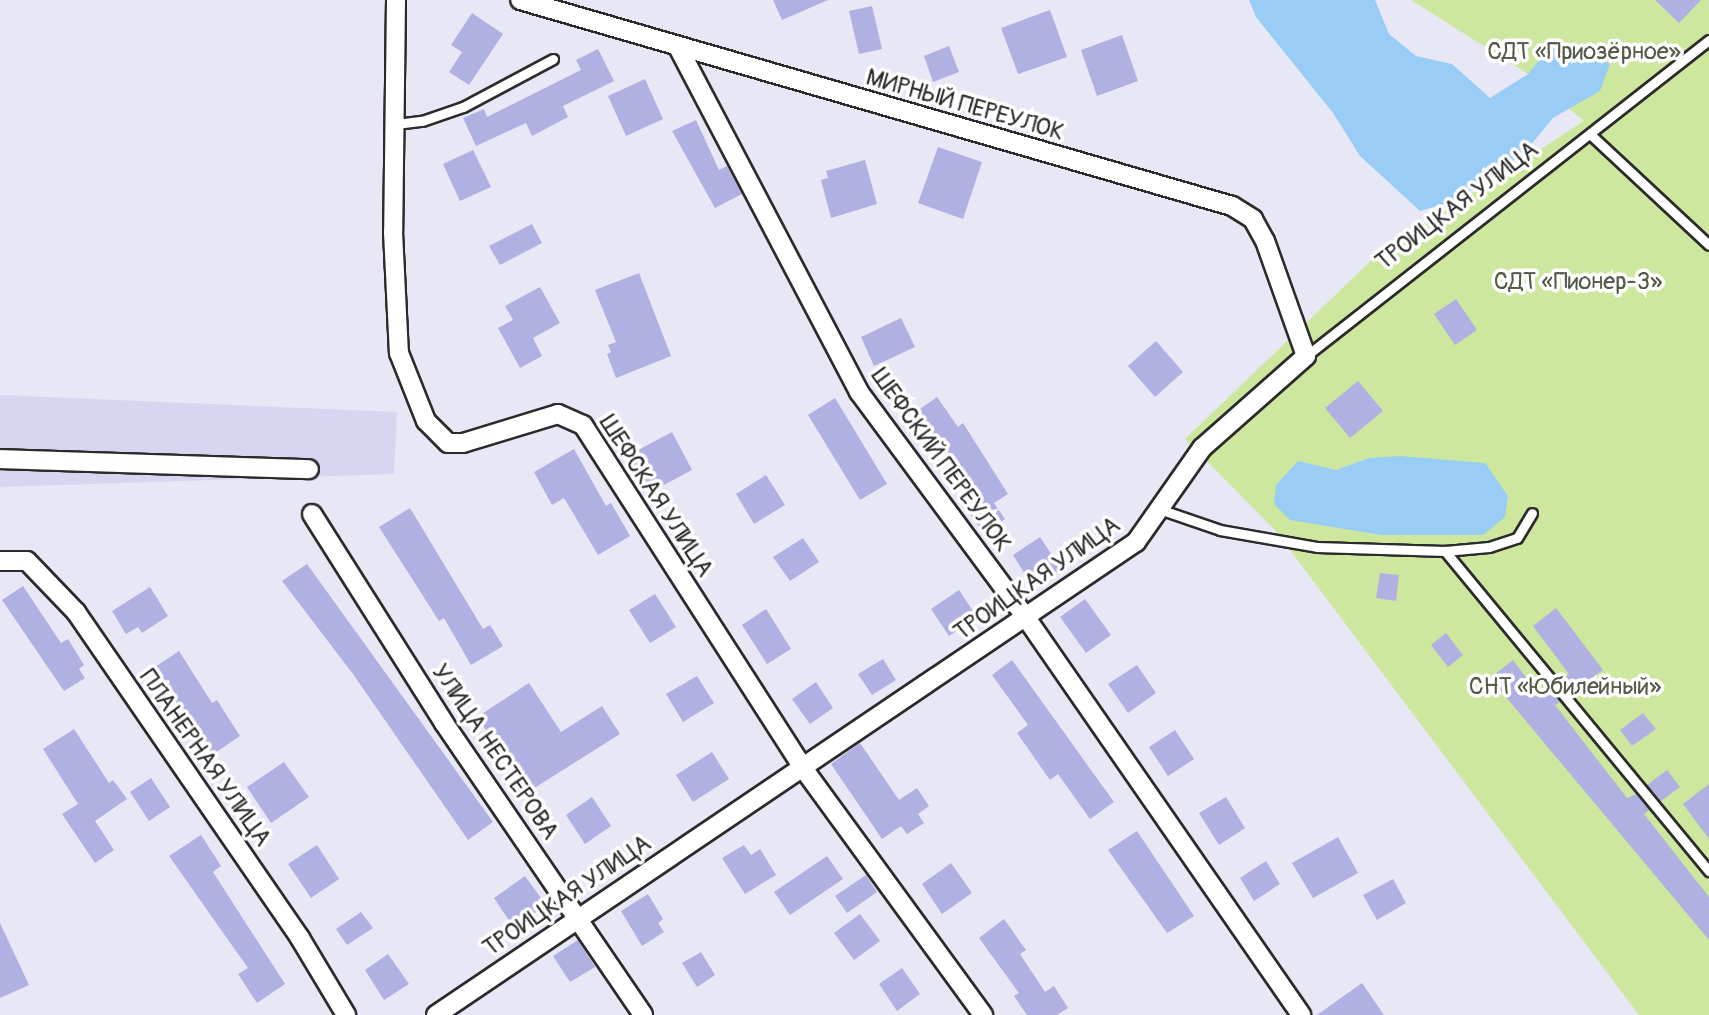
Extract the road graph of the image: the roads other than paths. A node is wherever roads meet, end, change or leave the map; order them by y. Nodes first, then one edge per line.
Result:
1 (396, 0) edge
2 (520, 0) edge
3 (1709, 40) edge
4 (678, 47) junction
5 (553, 59) dead end
6 (396, 124) junction
7 (1591, 135) junction
8 (1709, 244) edge
9 (1307, 356) junction
10 (0, 459) edge
11 (309, 469) dead end
12 (1162, 510) junction
13 (1532, 513) dead end
14 (312, 514) dead end
15 (1445, 551) junction
16 (0, 561) edge
17 (1027, 619) junction
18 (803, 768) junction
19 (1709, 871) edge
20 (578, 916) junction
21 (346, 1015) edge
22 (436, 1015) edge
23 (643, 1015) edge
24 (983, 1015) edge
25 (1301, 1015) edge

1 - 6 street, ШЕФСКАЯ УЛИЦА
2 - 4 street, МИРНЫЙ ПЕРЕУЛОК
3 - 7 lane, ТРОИЦКАЯ УЛИЦА
4 - 9 street, МИРНЫЙ ПЕРЕУЛОК
4 - 17 street, ШЕФСКИЙ ПЕРЕУЛОК
5 - 6 lane
6 - 18 street, ШЕФСКАЯ УЛИЦА
7 - 8 lane
7 - 9 lane, ТРОИЦКАЯ УЛИЦА
9 - 12 street, ТРОИЦКАЯ УЛИЦА
10 - 11 street
12 - 15 lane
12 - 17 street, ТРОИЦКАЯ УЛИЦА
13 - 15 lane
14 - 20 street, УЛИЦА НЕСТЕРОВА
15 - 19 lane
16 - 21 street, ПЛАНЕРНАЯ УЛИЦА
17 - 18 street, ТРОИЦКАЯ УЛИЦА
17 - 25 street, ШЕФСКИЙ ПЕРЕУЛОК
18 - 20 street, ТРОИЦКАЯ УЛИЦА
18 - 24 street, ШЕФСКАЯ УЛИЦА
20 - 22 street, ТРОИЦКАЯ УЛИЦА
20 - 23 street, УЛИЦА НЕСТЕРОВА

